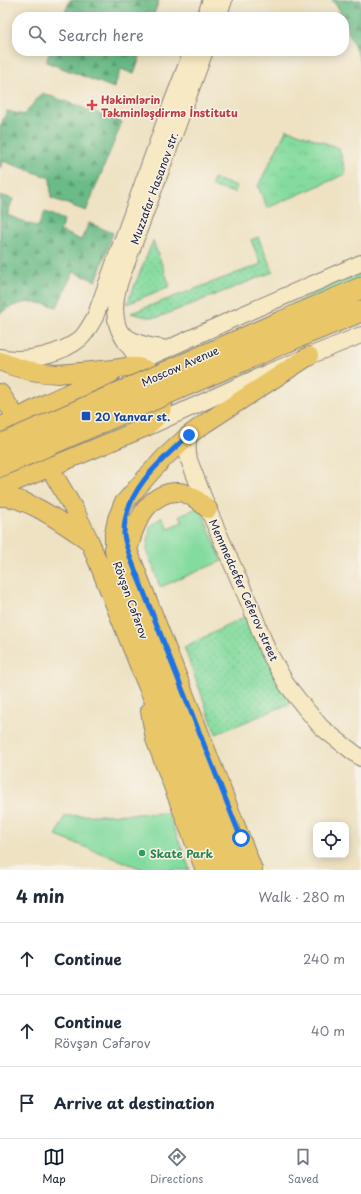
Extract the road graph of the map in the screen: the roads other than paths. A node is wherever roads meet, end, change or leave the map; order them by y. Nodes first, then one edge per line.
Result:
1 (211, 0) edge
2 (224, 0) edge
3 (207, 12) edge
4 (220, 12) edge
5 (190, 56) edge
6 (203, 56) edge
7 (361, 263) edge
8 (361, 288) edge
9 (361, 311) edge
10 (246, 312) junction
11 (117, 328) junction
12 (287, 330) junction
13 (361, 335) edge
14 (168, 348) junction
15 (308, 356) junction
16 (0, 357) edge
17 (0, 361) edge
18 (146, 366) junction
19 (124, 368) junction
20 (267, 374) junction
21 (0, 394) edge
22 (49, 402) junction
23 (17, 418) junction
24 (0, 426) edge
25 (146, 427) junction
26 (189, 435) junction
27 (0, 445) edge
28 (35, 445) junction
29 (78, 456) junction
30 (0, 466) edge
31 (50, 468) junction
32 (142, 483) junction
33 (0, 488) edge
34 (0, 497) edge
35 (208, 509) junction
36 (90, 542) junction
37 (130, 557) junction
38 (142, 673) junction
39 (361, 758) edge
40 (188, 762) junction
41 (205, 870) edge
42 (222, 870) edge
43 (238, 870) edge
44 (253, 870) edge

1 - 3 main road
2 - 4 main road
5 - 16 main road, Muzzafar Hasanov str.
6 - 11 main road, Muzzafar Hasanov str.
7 - 10 main road, Moscow Avenue
8 - 12 highway, Moscow Avenue
9 - 12 highway, Moscow Avenue
10 - 14 main road, Moscow Avenue
10 - 20 main road
11 - 14 main road
11 - 18 main road
12 - 27 highway, Moscow Avenue, bridge
12 - 30 highway, Moscow Avenue, bridge
13 - 15 main road
14 - 18 main road, Moscow Avenue
15 - 20 main road
15 - 26 main road, Rövşən Cəfərov
17 - 19 main road
18 - 19 main road
18 - 25 main road
19 - 22 main road
20 - 25 main road
21 - 23 main road, Rövşən Cəfərov
22 - 23 main road
22 - 28 main road
23 - 24 main road
23 - 28 main road, Rövşən Cəfərov
25 - 29 main road
26 - 32 main road, Rövşən Cəfərov
26 - 35 main road, Memmedcefer Cefеrov street
28 - 29 main road
28 - 31 main road, Rövşən Cəfərov
29 - 31 main road
31 - 33 main road
31 - 36 main road, Rövşən Cəfərov
32 - 37 main road
32 - 40 main road, Rövşən Cəfərov
34 - 36 main road
35 - 37 main road
35 - 39 main road, Memmedcefer Cefеrov street
36 - 38 main road, Rövşən Cəfərov
37 - 44 main road
38 - 40 main road, Rövşən Cəfərov
38 - 41 main road
40 - 42 main road, Rövşən Cəfərov
40 - 43 main road, Rövşən Cəfərov

